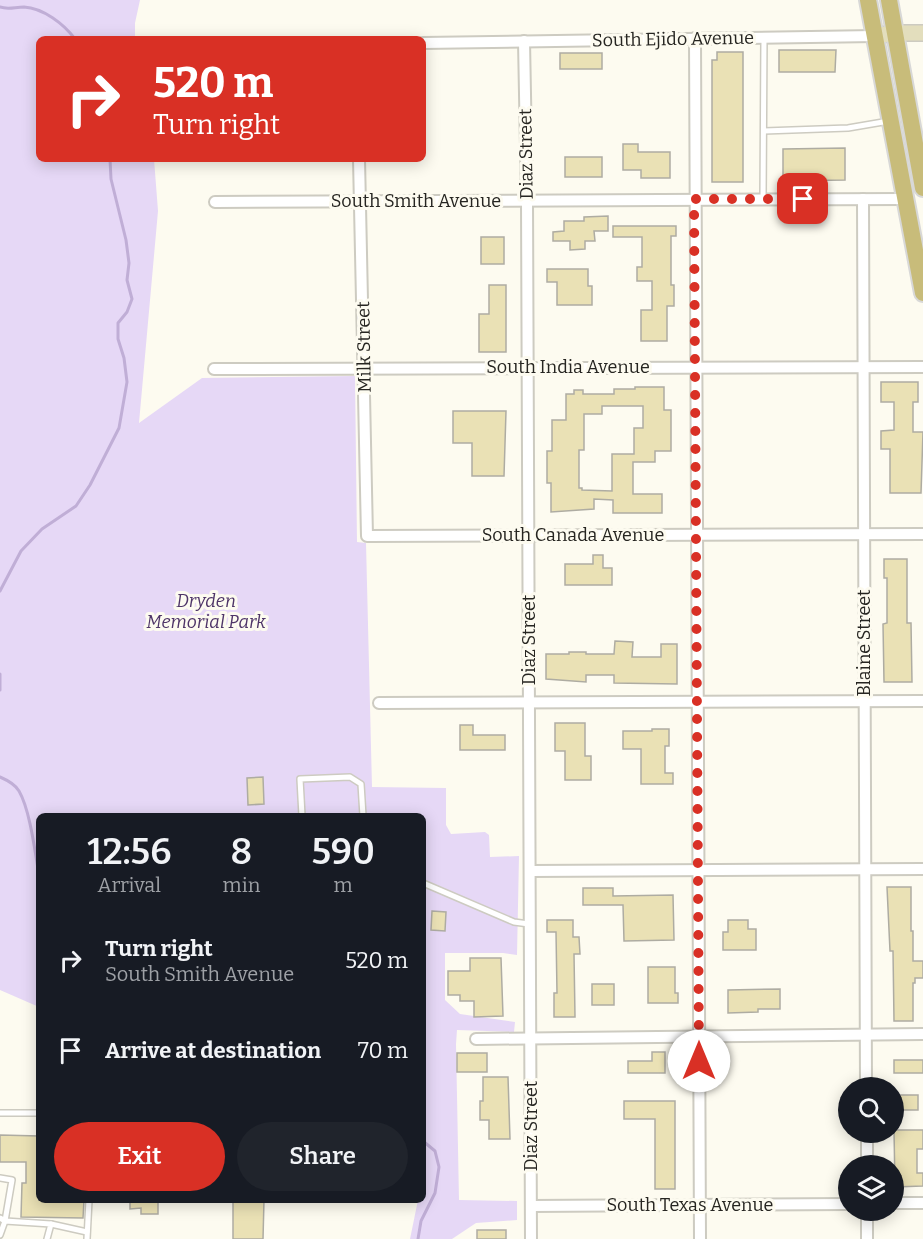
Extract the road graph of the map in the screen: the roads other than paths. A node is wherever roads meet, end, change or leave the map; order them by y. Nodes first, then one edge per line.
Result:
1 (868, 0) edge
2 (889, 0) edge
3 (894, 33) junction
4 (923, 33) edge
5 (875, 36) junction
6 (764, 37) junction
7 (695, 38) junction
8 (524, 41) junction
9 (426, 43) edge
10 (891, 121) junction
11 (764, 131) junction
12 (920, 155) edge
13 (359, 162) edge
14 (923, 188) edge
15 (694, 199) junction
16 (763, 199) junction
17 (862, 199) junction
18 (905, 199) junction
19 (527, 200) junction
20 (360, 201) junction
21 (215, 202) dead end
22 (923, 242) edge
23 (923, 293) edge
24 (695, 366) junction
25 (864, 366) junction
26 (923, 367) edge
27 (365, 368) junction
28 (528, 368) junction
29 (214, 369) dead end
30 (696, 534) junction
31 (863, 534) junction
32 (923, 534) edge
33 (367, 536) joint
34 (528, 536) junction
35 (865, 701) junction
36 (923, 701) edge
37 (697, 702) junction
38 (379, 703) dead end
39 (529, 703) junction
40 (302, 813) edge
41 (363, 813) edge
42 (698, 869) junction
43 (865, 869) junction
44 (923, 869) edge
45 (530, 871) junction
46 (426, 884) edge
47 (529, 924) junction
48 (866, 1034) junction
49 (923, 1034) edge
50 (699, 1037) junction
51 (530, 1038) junction
52 (476, 1039) dead end
53 (867, 1077) edge
54 (0, 1113) edge
55 (36, 1113) edge
56 (0, 1178) edge
57 (88, 1203) edge
58 (904, 1203) edge
59 (923, 1203) edge
60 (838, 1204) edge
61 (699, 1205) junction
62 (531, 1206) junction
63 (3, 1219) edge
64 (867, 1221) edge
65 (51, 1224) junction
66 (87, 1232) junction
67 (0, 1234) edge
68 (47, 1239) edge
69 (87, 1239) edge
70 (531, 1239) edge
71 (700, 1239) edge
72 (867, 1239) edge

1 - 5 main road
2 - 3 main road
3 - 4 main road, South Ejido Avenue
3 - 5 main road, South Ejido Avenue
3 - 12 main road
5 - 6 street, South Ejido Avenue
5 - 10 main road
6 - 7 street, South Ejido Avenue
6 - 11 lane
7 - 8 street, South Ejido Avenue
7 - 15 street
8 - 9 street, South Ejido Avenue
8 - 19 street, Diaz Street
10 - 11 lane
10 - 18 main road
11 - 16 lane
12 - 14 main road
13 - 20 street, Milk Street
15 - 16 street, South Smith Avenue
15 - 19 street, South Smith Avenue
15 - 24 street
16 - 17 street, South Smith Avenue
17 - 18 street, South Smith Avenue
17 - 25 street, Blaine Street
18 - 22 main road
18 - 23 main road
19 - 20 street, South Smith Avenue
19 - 28 street, Diaz Street
20 - 21 street, South Smith Avenue
20 - 27 street, Milk Street
24 - 25 street, South India Avenue
24 - 28 street, South India Avenue
24 - 30 street
25 - 26 street, South India Avenue
25 - 31 street, Blaine Street
27 - 28 street, South India Avenue
27 - 29 street, South India Avenue
27 - 33 street, Milk Street
28 - 34 street, Diaz Street
30 - 31 street, South Canada Avenue
30 - 34 street, South Canada Avenue
30 - 37 street
31 - 32 street, South Canada Avenue
31 - 35 street, Blaine Street
33 - 34 street, South Canada Avenue
34 - 39 street, Diaz Street
35 - 36 street
35 - 37 street
35 - 43 street, Blaine Street
37 - 39 street
37 - 42 street
38 - 39 street
39 - 45 street, Diaz Street
40 - 41 lane
42 - 43 street
42 - 45 street
42 - 50 street
43 - 44 street
43 - 48 street, Blaine Street
45 - 47 street, Diaz Street
46 - 47 lane
47 - 51 street, Diaz Street
48 - 49 street
48 - 50 street
48 - 53 street, Blaine Street
50 - 51 street
50 - 61 street
51 - 52 street
51 - 62 street, Diaz Street
54 - 55 lane
56 - 63 lane
57 - 66 lane
58 - 59 street
60 - 61 street, South Texas Avenue
61 - 62 street, South Texas Avenue
61 - 71 street
62 - 70 street, Diaz Street
63 - 65 lane
63 - 67 lane
64 - 72 street
65 - 66 lane
65 - 68 lane
66 - 69 lane

